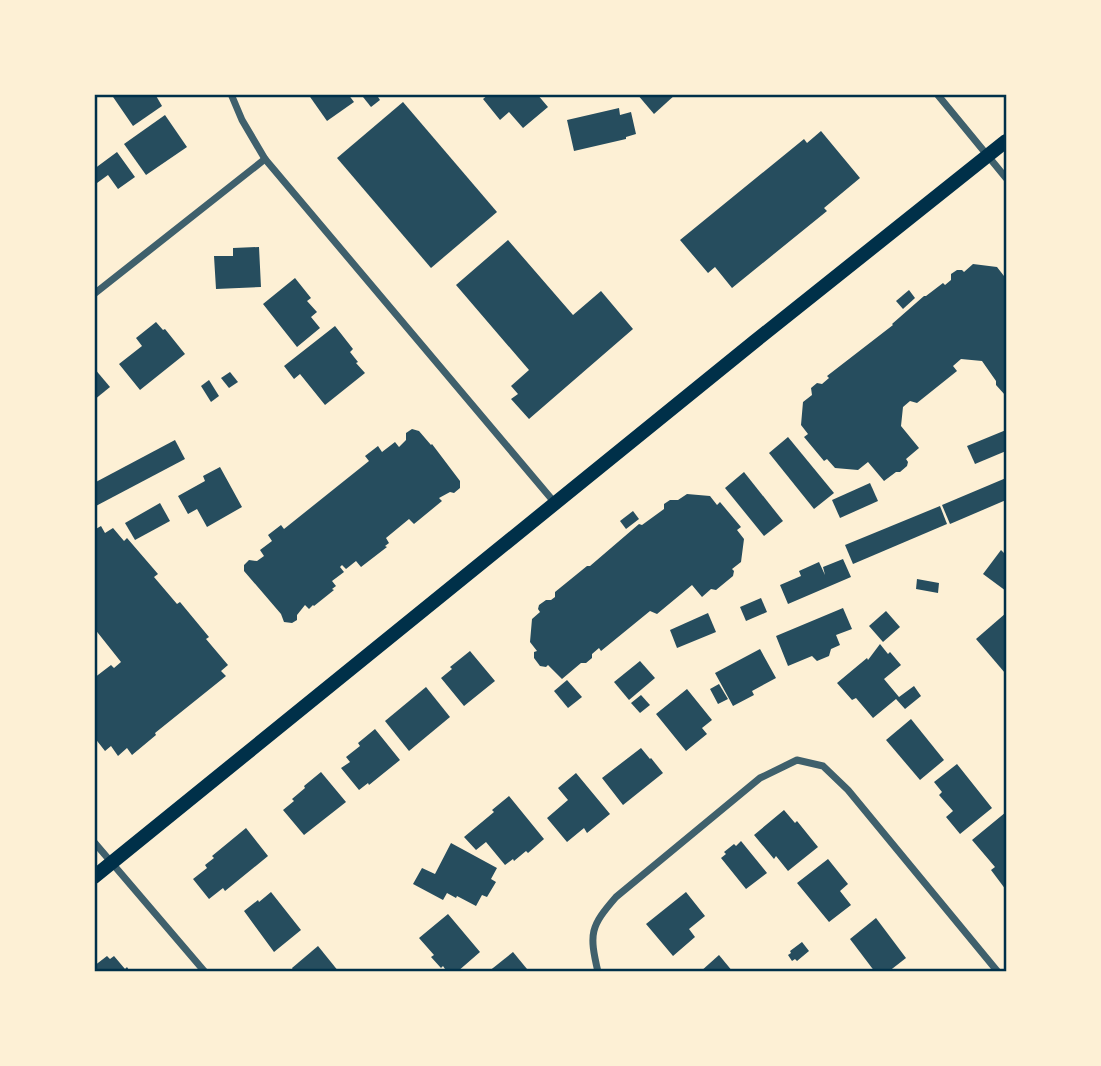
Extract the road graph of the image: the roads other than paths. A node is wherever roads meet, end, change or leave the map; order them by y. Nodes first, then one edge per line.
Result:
1 (231, 94) edge
2 (937, 94) edge
3 (1006, 141) edge
4 (988, 156) junction
5 (265, 159) junction
6 (1006, 178) edge
7 (94, 294) edge
8 (556, 504) junction
9 (94, 842) edge
10 (112, 863) junction
11 (94, 877) edge
12 (205, 971) edge
13 (598, 971) edge
14 (998, 971) edge

1 - 5 street
2 - 4 street
3 - 4 main road
4 - 6 street
4 - 8 main road
5 - 7 street
5 - 8 street
8 - 10 main road
9 - 10 street
10 - 11 main road
10 - 12 street
13 - 14 street

